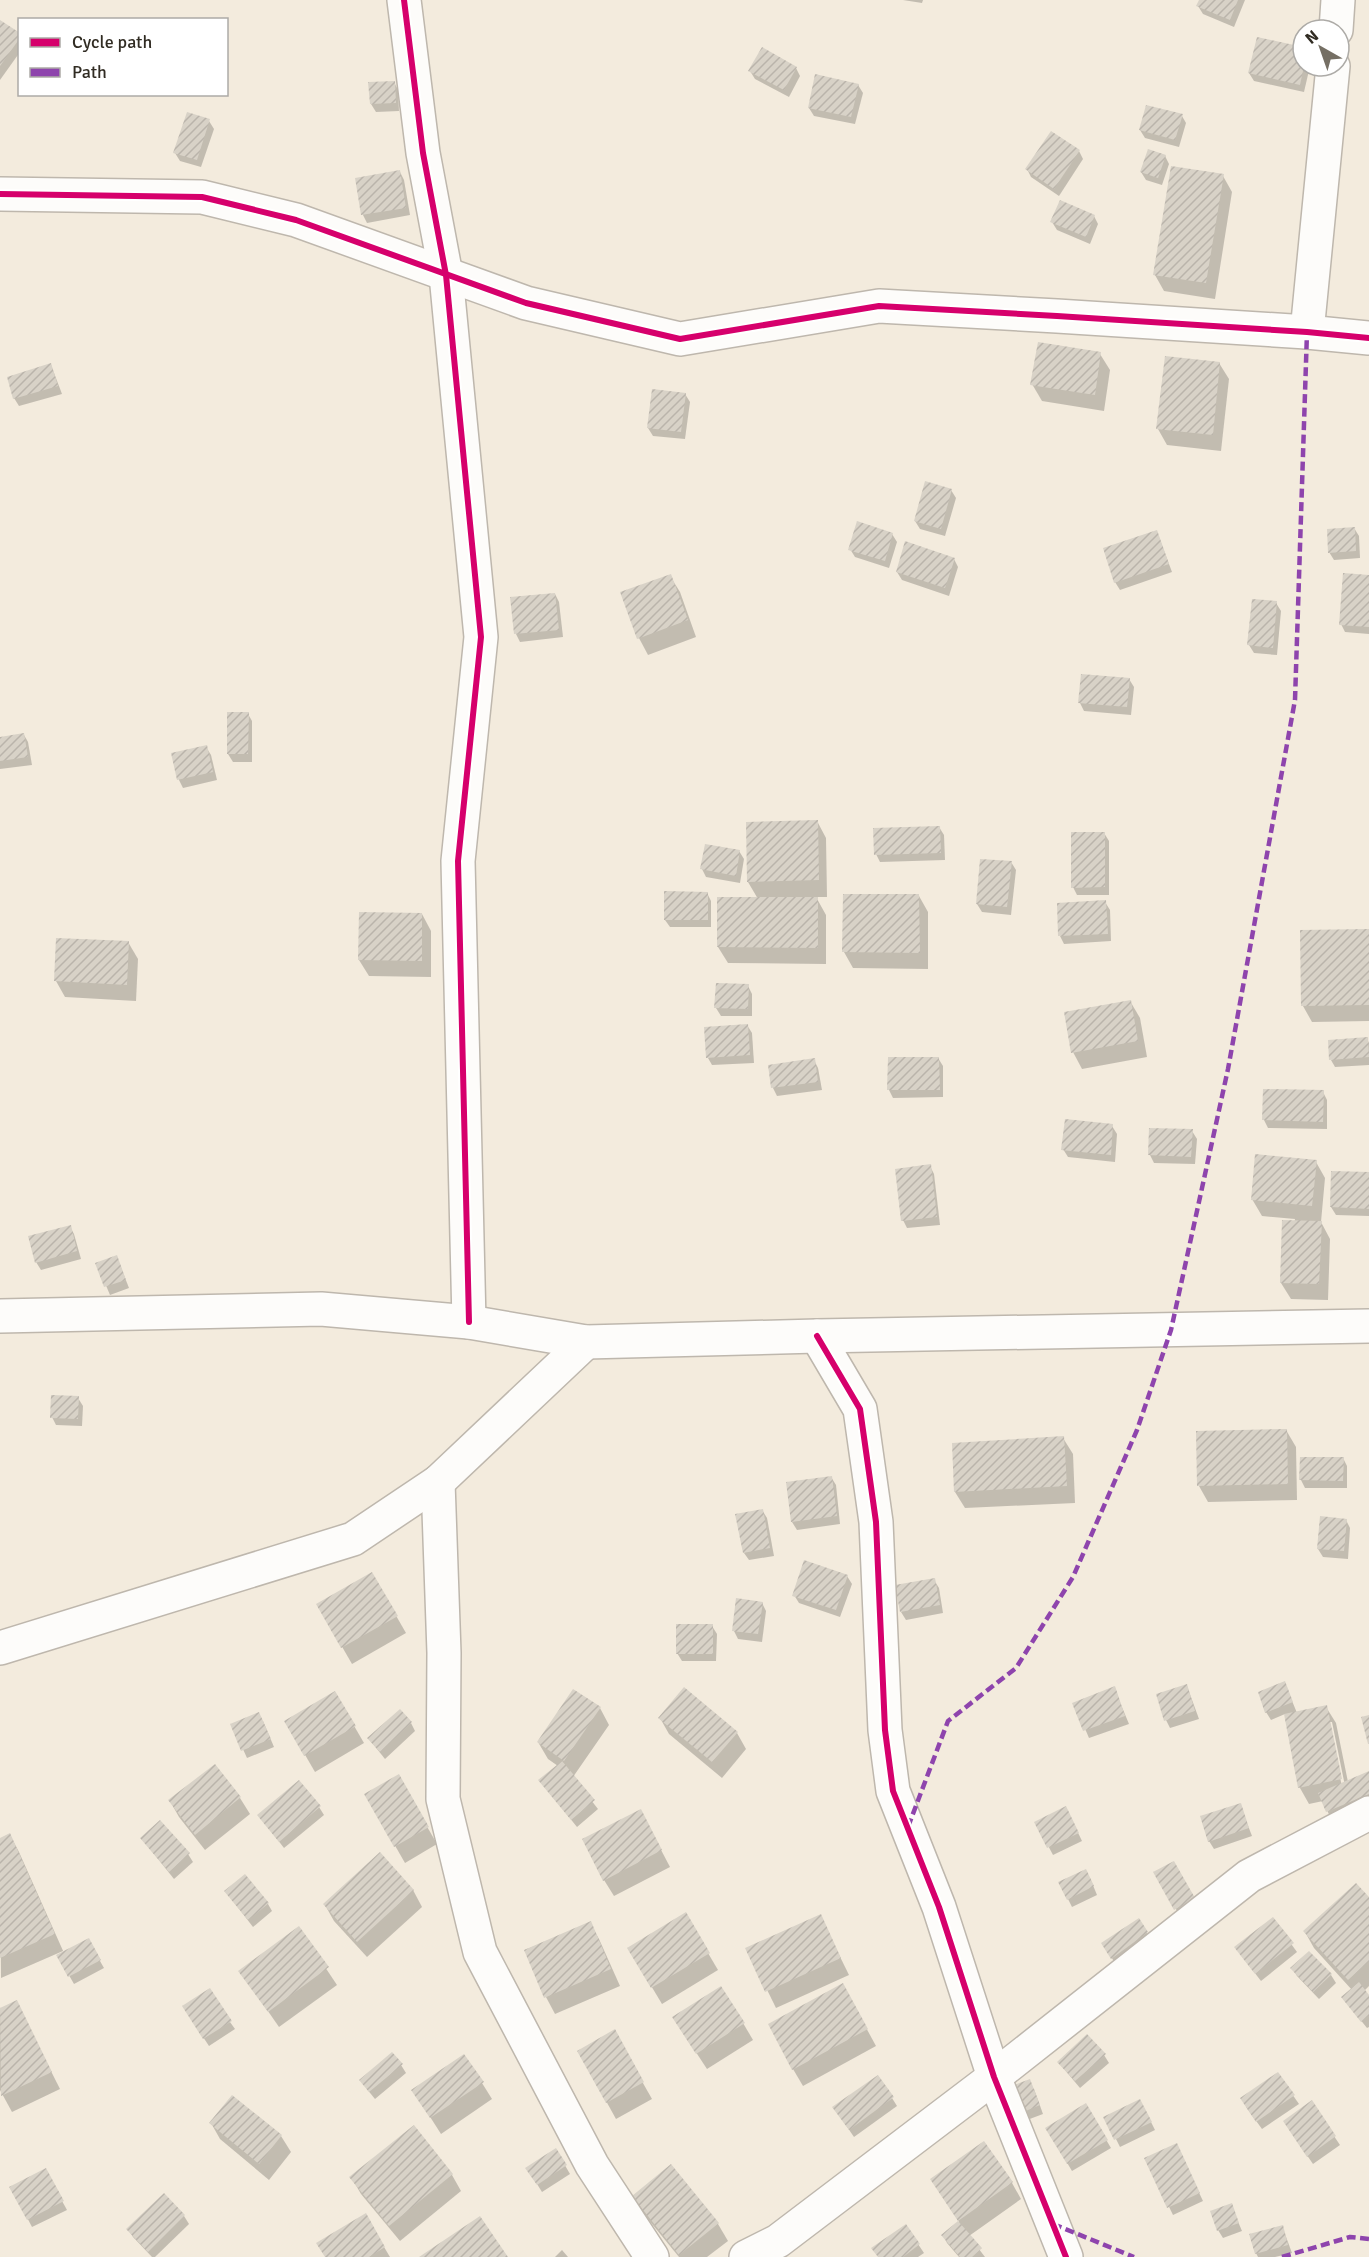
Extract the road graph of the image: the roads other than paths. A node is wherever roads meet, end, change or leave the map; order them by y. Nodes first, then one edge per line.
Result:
1 (404, 0) edge
2 (1338, 0) edge
3 (1337, 18) edge
4 (1332, 78) edge
5 (0, 194) edge
6 (446, 275) junction
7 (1307, 332) junction
8 (1369, 338) edge
9 (0, 1316) edge
10 (469, 1322) junction
11 (1369, 1326) edge
12 (817, 1336) junction
13 (586, 1342) junction
14 (438, 1482) junction
15 (0, 1648) edge
16 (1369, 1813) edge
17 (994, 2077) junction
18 (652, 2257) edge
19 (746, 2257) edge
20 (1066, 2257) edge

1 - 6 street
2 - 3 street
4 - 7 street
5 - 6 street
6 - 7 street
6 - 10 street
7 - 8 street
9 - 10 street
10 - 13 street
11 - 12 street
12 - 13 street
12 - 17 street
13 - 14 street
14 - 15 street
14 - 18 street
16 - 17 street
17 - 19 street
17 - 20 street

